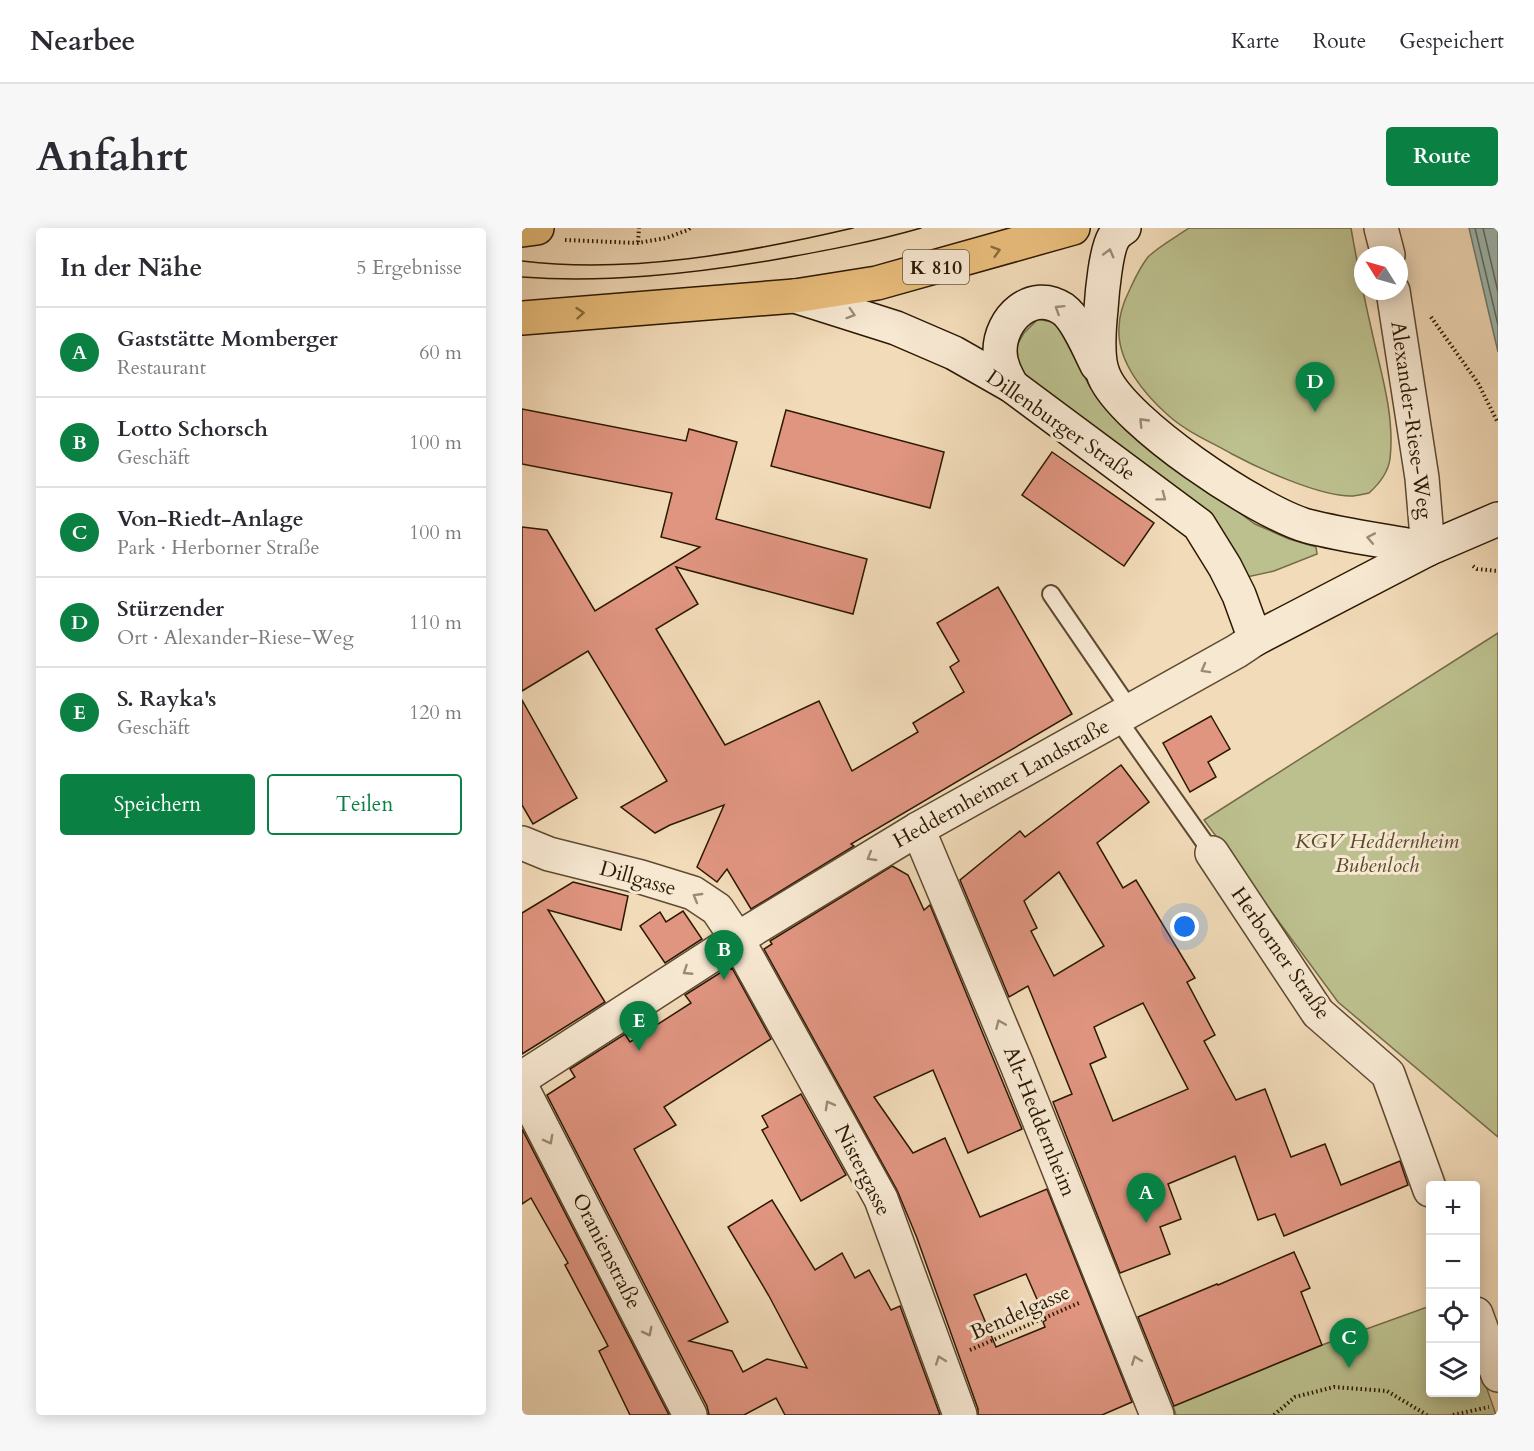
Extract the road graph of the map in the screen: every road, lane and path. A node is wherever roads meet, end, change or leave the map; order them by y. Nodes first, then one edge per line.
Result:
1 (639, 228) edge
2 (690, 228) edge
3 (1074, 228) edge
4 (1124, 228) edge
5 (1381, 228) edge
6 (522, 230) edge
7 (547, 234) edge
8 (638, 243) junction
9 (1386, 246) edge
10 (795, 296) junction
11 (1395, 300) edge
12 (1426, 309) dead end
13 (522, 318) edge
14 (1102, 374) junction
15 (1012, 386) junction
16 (1498, 423) edge
17 (1498, 519) edge
18 (1428, 549) junction
19 (1051, 594) dead end
20 (1255, 639) junction
21 (1124, 714) junction
22 (918, 829) junction
23 (522, 843) edge
24 (1212, 853) joint
25 (737, 939) junction
26 (522, 1078) edge
27 (522, 1089) edge
28 (1428, 1181) edge
29 (1088, 1299) dead end
30 (1480, 1329) edge
31 (963, 1353) dead end
32 (1496, 1391) edge
33 (690, 1415) edge
34 (960, 1415) edge
35 (1157, 1415) edge
36 (1274, 1415) edge
37 (1427, 1415) edge
38 (1453, 1415) edge

1 - 8 path
2 - 8 path
10 -> 3 main road, Dillenburger Straße / K 810
14 -> 4 street
5 - 9 street
6 - 7 main road
7 - 8 path
13 -> 10 main road, Dillenburger Straße / K 810
10 -> 15 street, Dillenburger Straße
11 - 18 street, Alexander-Riese-Weg
12 - 16 path
14 -> 15 street
18 -> 14 street
15 -> 20 street, Dillenburger Straße
17 - 18 street, Heddernheimer Landstraße
18 - 20 street, Heddernheimer Landstraße
19 - 21 lane, Herborner Straße
20 -> 21 street, Heddernheimer Landstraße
21 - 22 street, Heddernheimer Landstraße
21 - 24 lane, Herborner Straße
22 -> 25 street, Heddernheimer Landstraße
35 -> 22 street, Alt-Heddernheim
25 -> 23 street, Dillgasse
24 - 28 street, Herborner Straße
25 -> 26 street, Heddernheimer Landstraße
34 -> 25 street, Nistergasse
27 -> 33 street, Oranienstraße
29 - 31 path, Bendelgasse
30 - 32 street
32 - 38 path
36 - 37 path

